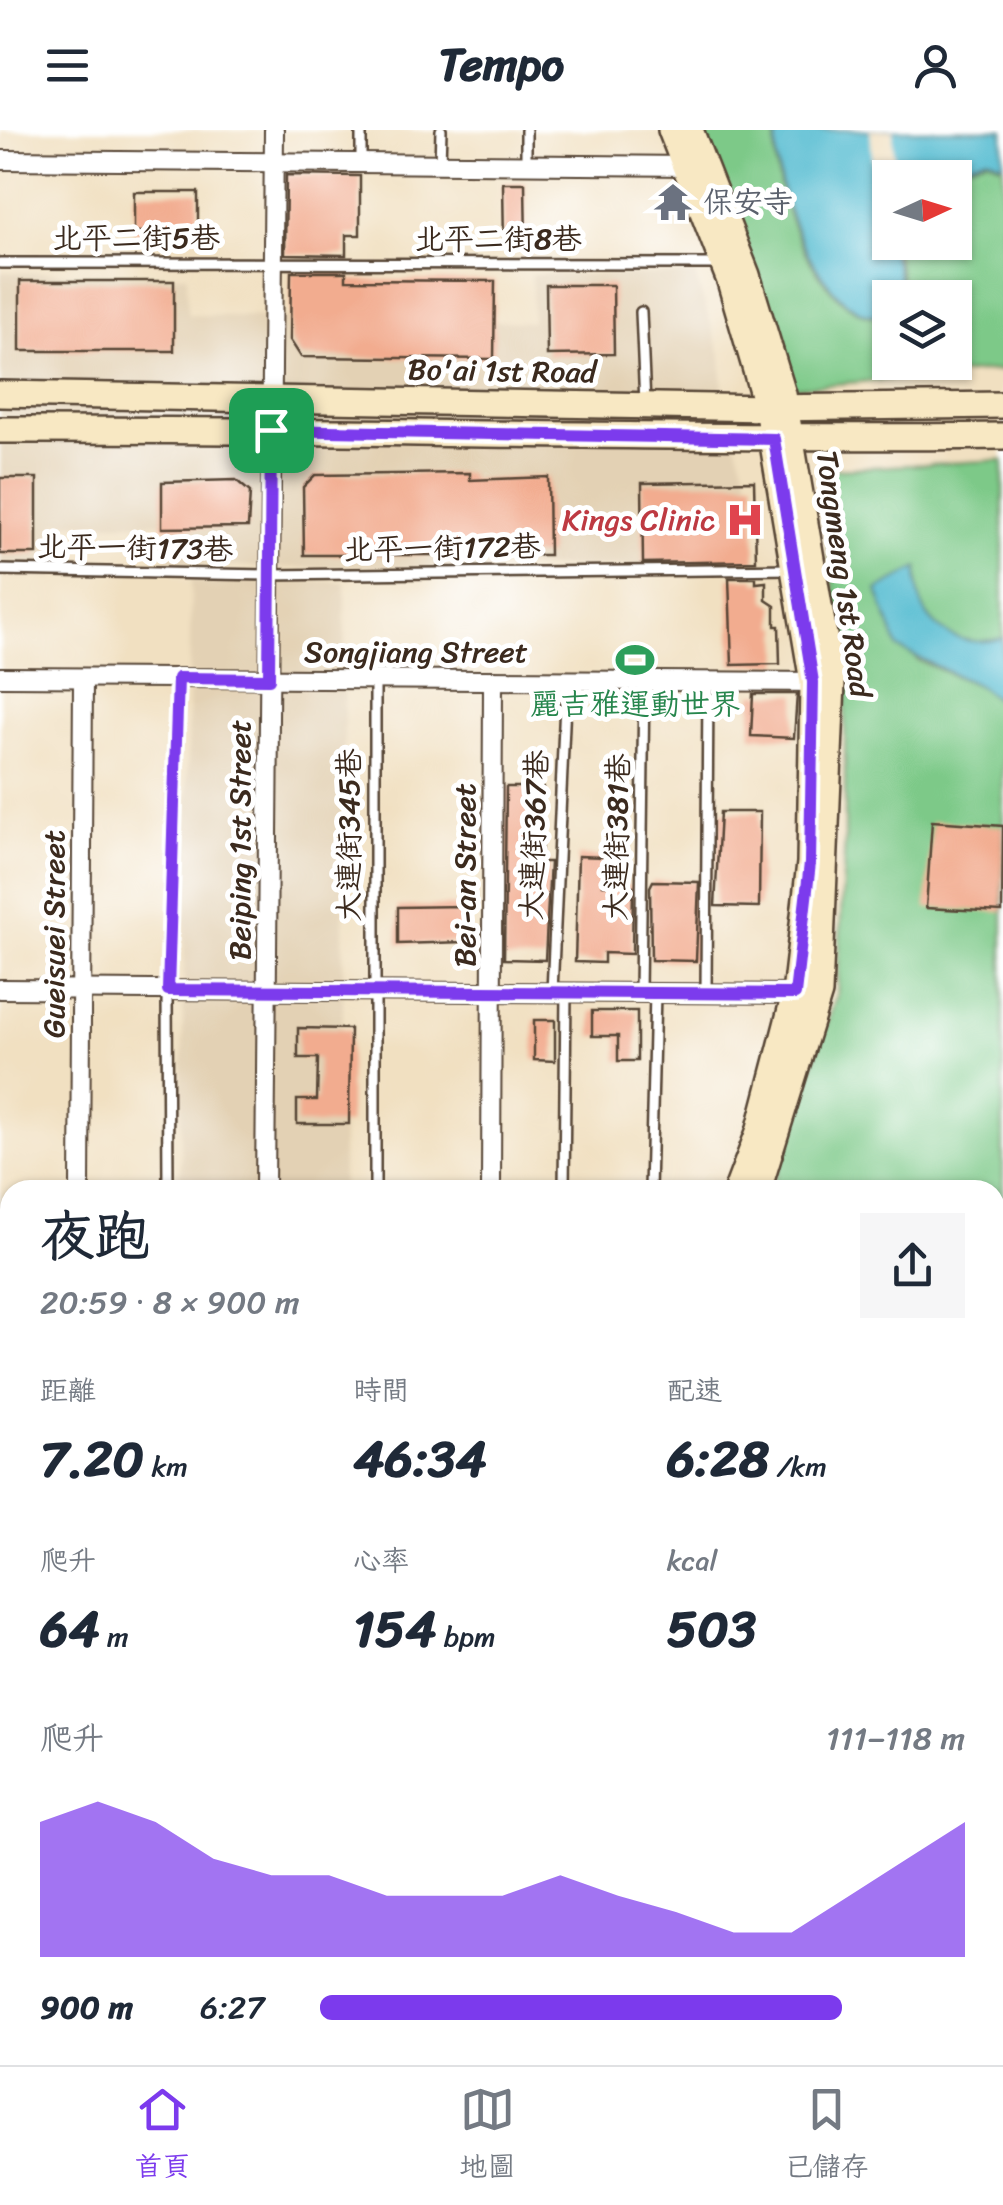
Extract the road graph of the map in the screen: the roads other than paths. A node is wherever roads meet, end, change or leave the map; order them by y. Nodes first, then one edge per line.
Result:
1 (274, 130) edge
2 (362, 130) edge
3 (441, 130) edge
4 (526, 130) edge
5 (671, 130) edge
6 (690, 130) edge
7 (0, 160) edge
8 (274, 162) junction
9 (361, 163) junction
10 (440, 164) junction
11 (526, 164) junction
12 (694, 166) junction
13 (0, 263) edge
14 (273, 264) junction
15 (723, 264) junction
16 (640, 312) dead end
17 (0, 394) edge
18 (271, 398) junction
19 (1003, 404) edge
20 (645, 407) junction
21 (776, 408) junction
22 (0, 430) edge
23 (271, 430) junction
24 (1003, 436) edge
25 (783, 438) junction
26 (795, 569) junction
27 (0, 570) edge
28 (269, 575) junction
29 (0, 677) edge
30 (83, 678) junction
31 (178, 678) junction
32 (269, 679) junction
33 (375, 680) junction
34 (493, 680) junction
35 (566, 681) junction
36 (644, 681) junction
37 (708, 682) junction
38 (822, 682) junction
39 (0, 990) edge
40 (81, 990) junction
41 (168, 990) junction
42 (267, 991) junction
43 (373, 992) junction
44 (492, 992) junction
45 (559, 992) junction
46 (648, 993) junction
47 (706, 993) junction
48 (807, 994) junction
49 (80, 1180) edge
50 (168, 1180) edge
51 (265, 1180) edge
52 (375, 1180) edge
53 (491, 1180) edge
54 (564, 1180) edge
55 (650, 1180) edge
56 (740, 1180) edge
57 (760, 1180) edge

1 - 8 street, Beiping 1st Street
2 - 9 lane
3 - 10 lane
4 - 11 lane
5 - 12 main road
6 - 12 main road
7 - 8 street
8 - 9 street
8 - 14 street, Beiping 1st Street
9 - 10 street
10 - 11 street
11 - 12 street
12 - 15 main road
12 - 21 main road
13 - 14 lane, 北平二街5巷
14 - 15 lane, 北平二街8巷
14 - 18 street, Beiping 1st Street
15 - 21 main road
16 - 20 lane
17 - 18 main road, Bo'ai 1st Road
18 - 20 main road, Bo'ai 1st Road
18 - 23 street, Beiping 1st Street
19 - 21 main road, Bo'ai 1st Road
20 - 21 main road, Bo'ai 1st Road
21 - 25 main road
22 - 23 main road, Bo'ai 1st Road
23 - 25 main road, Bo'ai 1st Road
23 - 28 street, Beiping 1st Street
24 - 25 main road, Bo'ai 1st Road
25 - 26 main road, Tongmeng 1st Road
25 - 38 main road, Tongmeng 1st Road
26 - 28 lane, 北平一街172巷
26 - 38 main road, Tongmeng 1st Road
27 - 28 lane, 北平一街173巷
28 - 32 street, Beiping 1st Street
29 - 30 street, Songjiang Street
30 - 31 street, Songjiang Street
30 - 40 street, Gueisuei Street
31 - 32 street, Songjiang Street
31 - 41 lane
32 - 33 street, Songjiang Street
32 - 42 street, Beiping 1st Street
33 - 34 street, Songjiang Street
33 - 43 lane, 大連街345巷
34 - 35 street, Songjiang Street
34 - 44 street, Bei-an Street
35 - 36 street, Songjiang Street
35 - 45 lane, 大連街367巷
36 - 37 street, Songjiang Street
36 - 46 lane, 大連街381巷
37 - 38 street, Songjiang Street
37 - 47 lane
38 - 48 main road, Tongmeng 1st Road
39 - 40 street
40 - 41 street
40 - 49 street, Gueisuei Street
41 - 42 street
41 - 50 lane
42 - 43 street
42 - 51 street, Beiping 1st Street
43 - 44 street
43 - 52 lane, 大連街345巷
44 - 45 street
44 - 53 street, Bei-an Street
45 - 46 street
45 - 54 lane, 大連街367巷
46 - 47 street
46 - 55 lane, 大連街381巷
47 - 48 street
48 - 56 main road, Tongmeng 1st Road
48 - 57 main road, Tongmeng 1st Road

